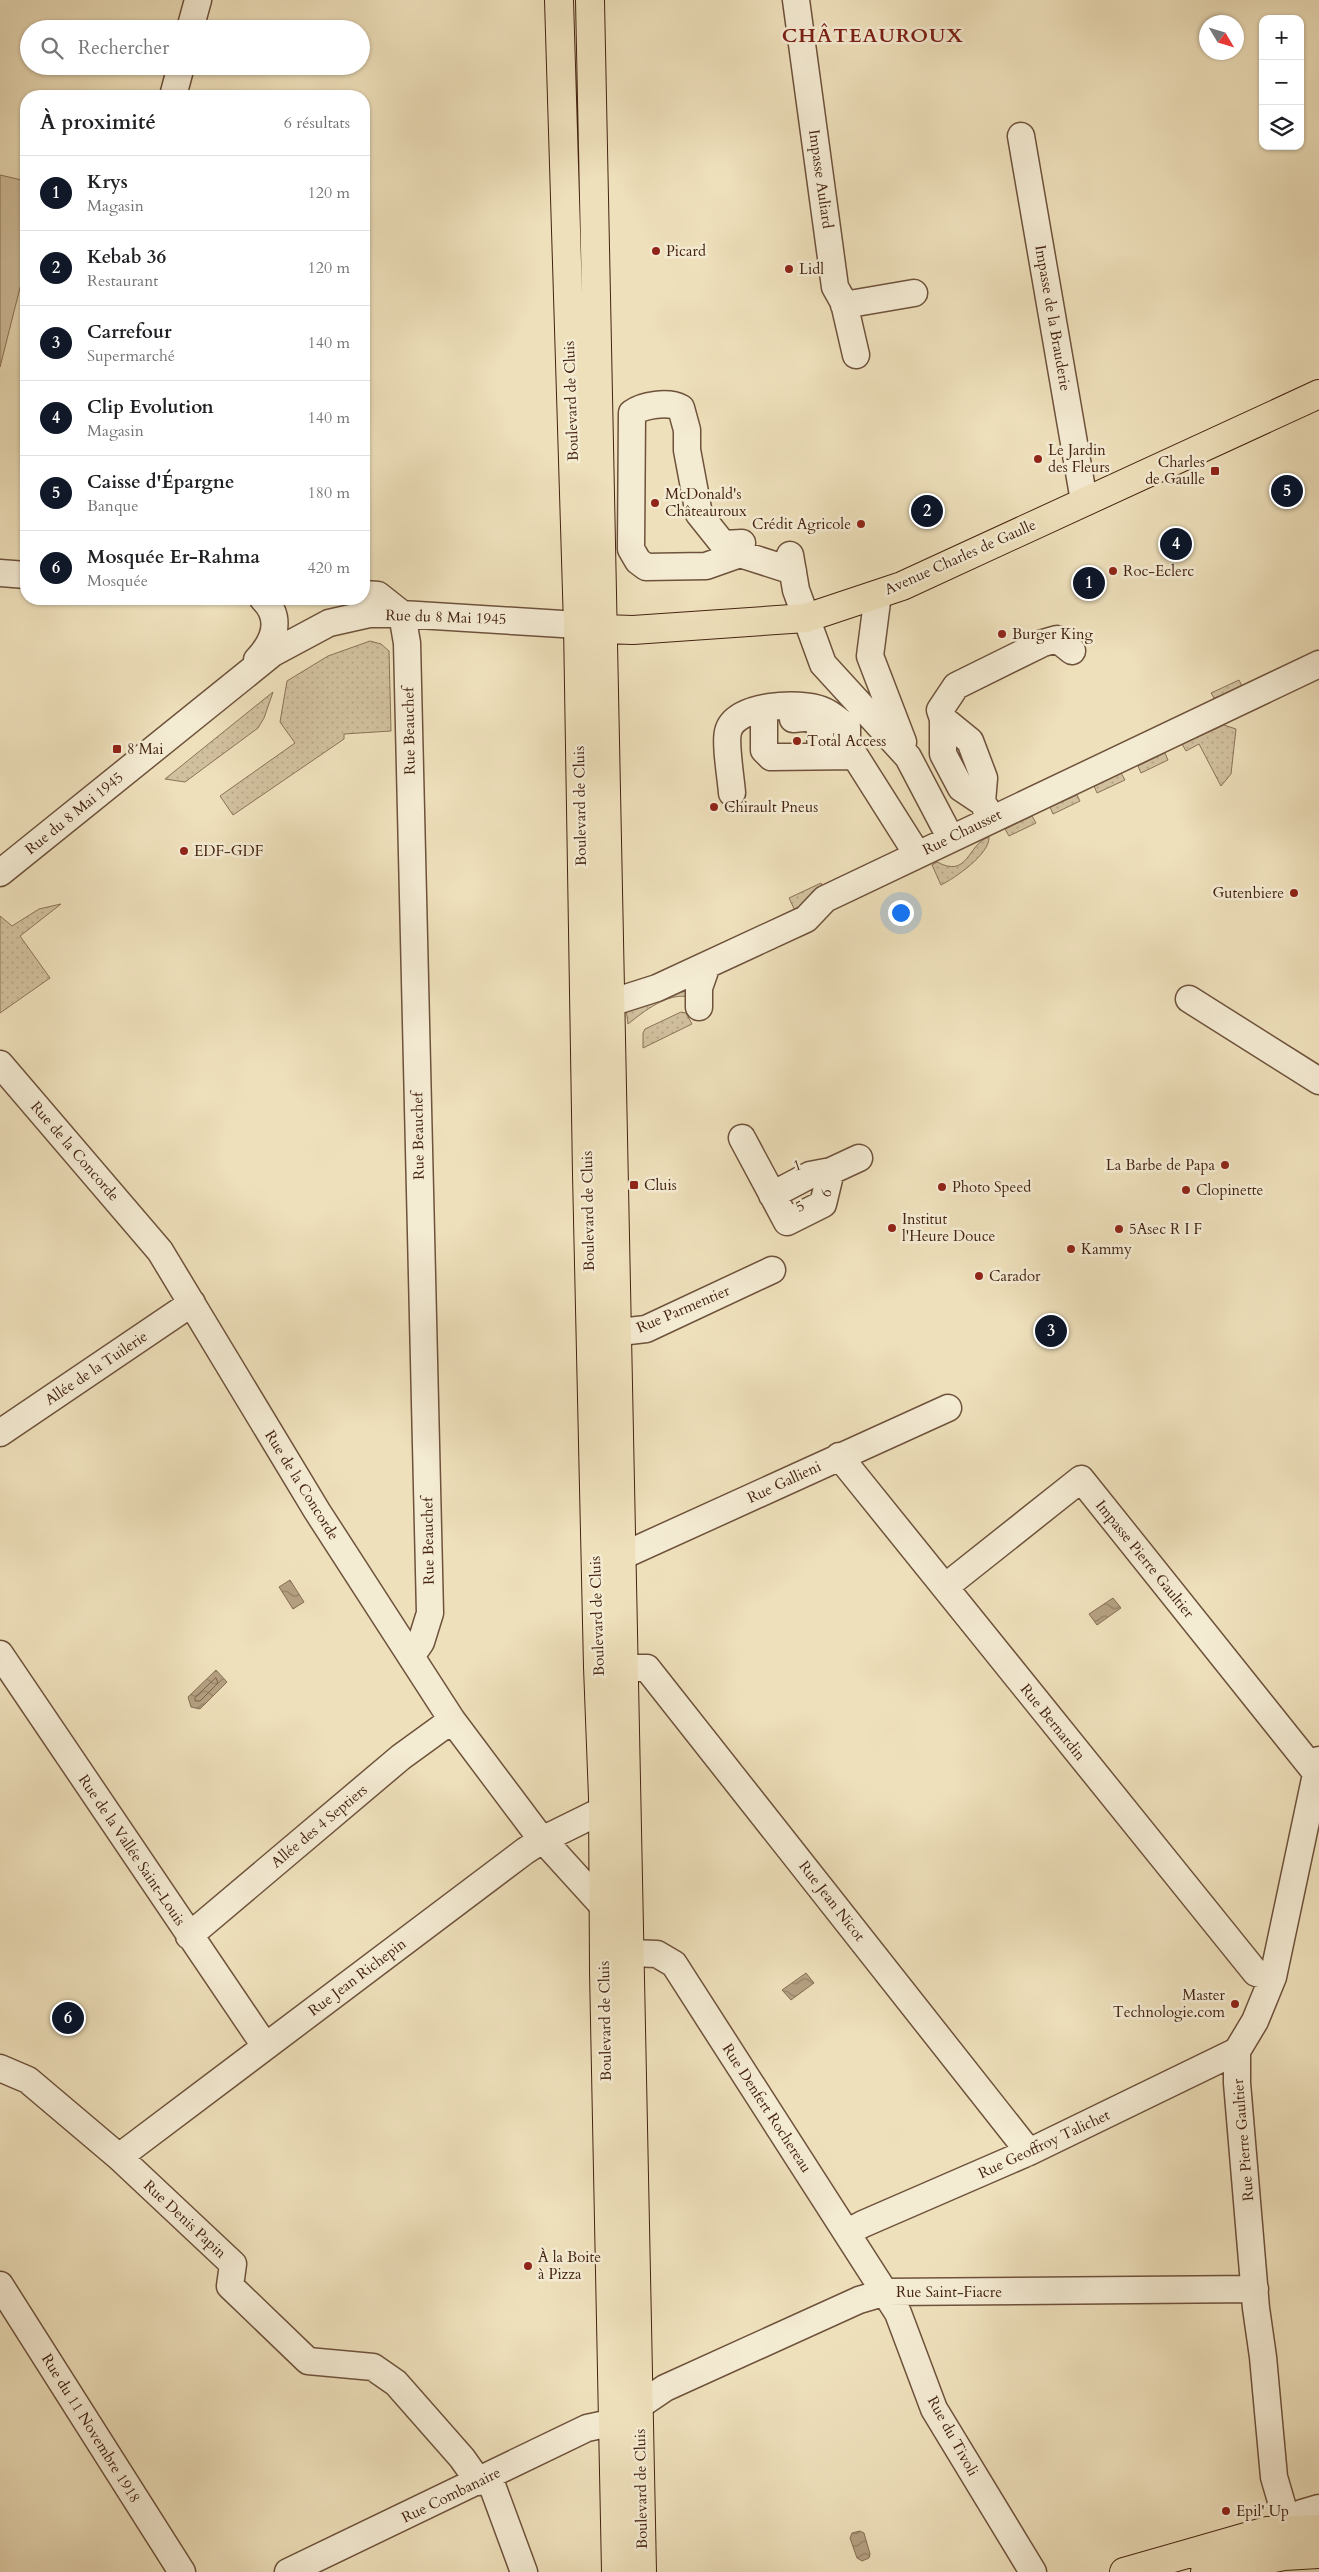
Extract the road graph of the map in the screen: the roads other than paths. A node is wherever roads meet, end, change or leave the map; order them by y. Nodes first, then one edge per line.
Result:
1 (198, 0) edge
2 (559, 0) edge
3 (590, 0) edge
4 (796, 0) edge
5 (192, 20) edge
6 (179, 75) edge
7 (175, 90) edge
8 (1022, 136) dead end
9 (914, 293) dead end
10 (844, 305) junction
11 (856, 355) dead end
12 (1319, 394) edge
13 (1084, 501) junction
14 (742, 543) dead end
15 (0, 573) edge
16 (20, 575) edge
17 (370, 594) edge
18 (878, 594) junction
19 (268, 605) edge
20 (402, 614) junction
21 (806, 618) junction
22 (590, 627) junction
23 (1072, 651) dead end
24 (1319, 664) edge
25 (241, 677) junction
26 (792, 717) junction
27 (818, 756) junction
28 (908, 757) junction
29 (987, 810) junction
30 (950, 837) junction
31 (917, 854) junction
32 (4, 863) edge
33 (707, 965) junction
34 (1189, 999) dead end
35 (610, 1003) junction
36 (699, 1007) dead end
37 (0, 1064) edge
38 (1319, 1081) edge
39 (742, 1138) dead end
40 (859, 1158) dead end
41 (831, 1171) junction
42 (776, 1201) junction
43 (772, 1270) dead end
44 (192, 1303) junction
45 (603, 1334) junction
46 (948, 1408) dead end
47 (0, 1433) edge
48 (839, 1456) junction
49 (620, 1557) junction
50 (945, 1587) junction
51 (0, 1654) edge
52 (412, 1655) junction
53 (624, 1668) junction
54 (452, 1720) junction
55 (1318, 1767) edge
56 (603, 1810) junction
57 (542, 1840) junction
58 (604, 1907) junction
59 (189, 1936) junction
60 (629, 1953) junction
61 (1273, 1977) junction
62 (265, 2046) junction
63 (1237, 2051) junction
64 (0, 2068) edge
65 (1029, 2152) junction
66 (119, 2157) junction
67 (848, 2232) junction
68 (0, 2285) edge
69 (1254, 2289) junction
70 (886, 2292) junction
71 (639, 2407) junction
72 (615, 2422) junction
73 (484, 2480) junction
74 (1319, 2508) edge
75 (1307, 2529) edge
76 (1319, 2554) edge
77 (1155, 2566) edge
78 (1268, 2566) edge
79 (182, 2572) edge
80 (288, 2572) edge
81 (524, 2572) edge
82 (616, 2572) edge
83 (642, 2572) edge
84 (1033, 2572) edge
85 (1124, 2572) edge
86 (1205, 2572) edge

1 - 5 street
2 - 22 main road, Boulevard de Cluis
3 - 22 main road, Boulevard de Cluis
4 - 10 street, Impasse Auliard
6 - 7 street
8 - 13 street, Impasse de la Brauderie
9 - 10 street
10 - 11 street, Impasse Auliard
12 - 13 main road, Avenue Charles de Gaulle
13 - 18 main road, Avenue Charles de Gaulle
14 - 21 street
15 - 16 street
17 - 20 street
18 - 21 main road, Avenue Charles de Gaulle
18 - 28 street
19 - 25 street, Rue du 8 Mai 1945
20 - 22 street, Rue du 8 Mai 1945
20 - 25 street, Rue du 8 Mai 1945
20 - 52 street, Rue Beauchef
21 - 22 main road, Avenue Charles de Gaulle
21 - 28 street
22 - 35 main road, Boulevard de Cluis
22 - 45 main road, Boulevard de Cluis
23 - 29 street
24 - 29 street, Rue Chausset
25 - 32 street, Rue du 8 Mai 1945
26 - 26 street
26 - 27 street
26 - 27 street
26 - 27 street
27 - 31 street
28 - 30 street
29 - 30 street, Rue Chausset
30 - 31 street, Rue Chausset
31 - 33 street, Rue Chausset
33 - 35 street, Rue Chausset
33 - 36 street
34 - 38 street
35 - 45 main road, Boulevard de Cluis
37 - 44 street, Rue de la Concorde
39 - 42 street
40 - 41 street
41 - 42 street, 5
41 - 42 street, 1
43 - 45 street, Rue Parmentier
44 - 47 street, Allée de la Tuilerie
44 - 52 street, Rue de la Concorde
45 - 49 main road, Boulevard de Cluis
45 - 56 main road, Boulevard de Cluis
46 - 48 street, Rue Gallieni
48 - 49 street, Rue Gallieni
48 - 50 street, Rue Bernardin
49 - 53 main road, Boulevard de Cluis
50 - 55 street, Impasse Pierre Gaultier
50 - 61 street, Rue Bernardin
51 - 59 street, Rue de la Vallée Saint-Louis
52 - 54 street, Rue de la Concorde
53 - 60 main road, Boulevard de Cluis
53 - 65 street, Rue Jean Nicot
54 - 57 street, Rue de la Concorde
54 - 59 street, Allée des 4 Septiers
55 - 61 street
56 - 57 street, Rue Jean Richepin
56 - 58 main road, Boulevard de Cluis
57 - 58 street, Rue de la Concorde
57 - 62 street, Rue Jean Richepin
58 - 72 main road, Boulevard de Cluis
59 - 62 street, Rue de la Vallée Saint-Louis
60 - 67 street, Rue Denfert Rochereau
60 - 71 main road, Boulevard de Cluis
61 - 63 street
62 - 66 street, Rue Jean Richepin
63 - 65 street, Rue Geoffroy Talichet
63 - 69 street, Rue Pierre Gaultier
64 - 66 street, Rue Denis Papin
65 - 67 street, Rue Geoffroy Talichet
66 - 73 street, Rue Denis Papin
67 - 70 street, Rue Denfert Rochereau
68 - 79 street, Rue du 11 Novembre 1918
69 - 70 street, Rue Saint-Fiacre
69 - 75 street, Rue Pierre Gaultier
70 - 71 street, Rue Saint-Fiacre
70 - 84 street, Rue du Tivoli
71 - 72 street, Boulevard de Cluis
71 - 83 main road, Boulevard de Cluis
72 - 73 street, Rue Combanaire
72 - 82 main road, Boulevard de Cluis
73 - 80 street, Rue Combanaire
73 - 81 street
74 - 75 street
75 - 77 main road
76 - 78 main road
77 - 85 main road
78 - 86 main road

